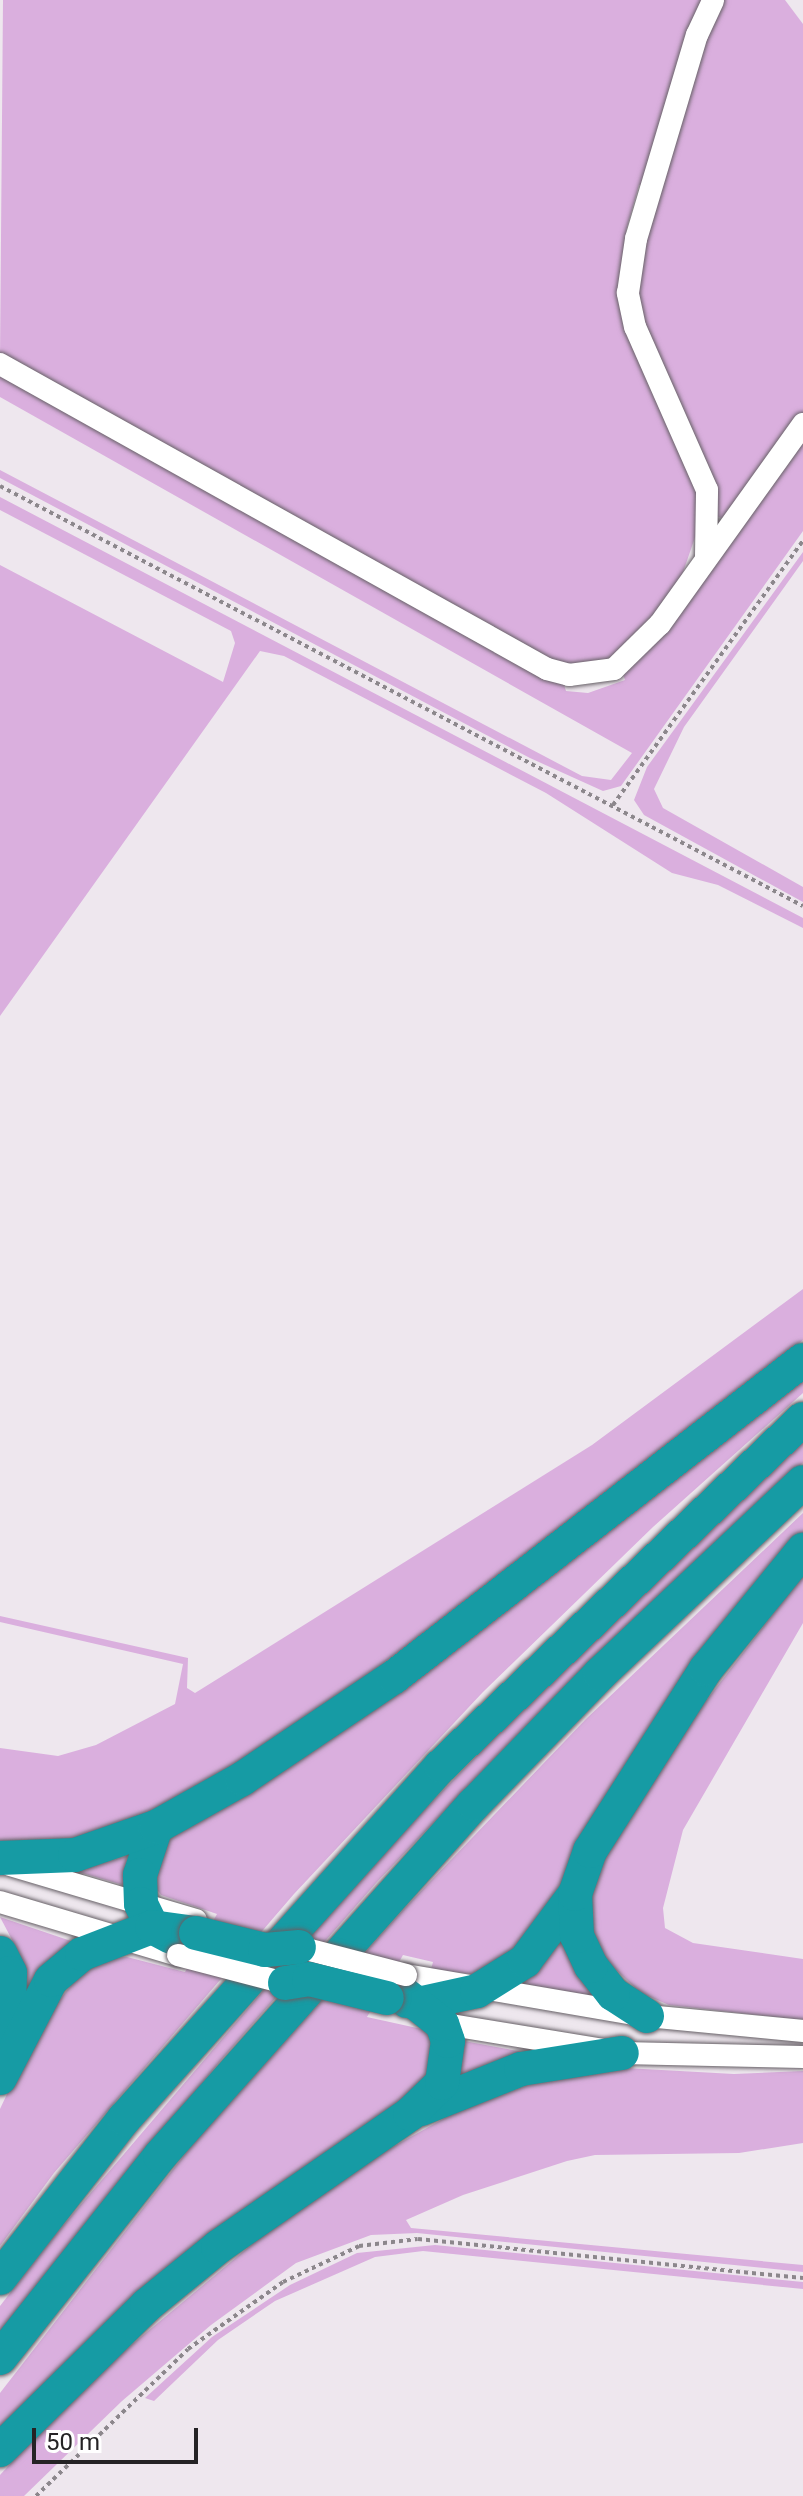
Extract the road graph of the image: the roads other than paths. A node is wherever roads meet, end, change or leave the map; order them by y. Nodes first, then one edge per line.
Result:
1 (713, 0) edge
2 (0, 364) edge
3 (803, 424) edge
4 (706, 557) junction
5 (803, 1360) edge
6 (803, 1419) edge
7 (803, 1482) edge
8 (803, 1550) edge
9 (156, 1827) junction
10 (0, 1860) edge
11 (575, 1894) junction
12 (0, 1902) edge
13 (146, 1916) junction
14 (117, 1938) junction
15 (191, 1938) junction
16 (0, 1953) edge
17 (477, 1991) junction
18 (405, 1999) junction
19 (647, 2016) junction
20 (803, 2031) edge
21 (622, 2053) junction
22 (803, 2057) edge
23 (4, 2070) edge
24 (410, 2114) junction
25 (0, 2278) edge
26 (0, 2358) edge
27 (0, 2450) edge

1 - 4 street
2 - 4 street
3 - 4 street
5 - 9 highway
6 - 25 highway
7 - 26 highway
8 - 11 highway
9 - 10 highway
9 - 13 highway
10 - 13 street
11 - 17 highway
11 - 19 highway
12 - 14 street
13 - 14 highway
13 - 15 highway
14 - 15 street
14 - 23 highway
15 - 18 highway, bridge
15 - 18 highway, bridge
16 - 23 highway
17 - 18 highway
17 - 19 street
18 - 21 street
18 - 24 highway
19 - 20 street
21 - 22 street
21 - 24 highway
24 - 27 highway

